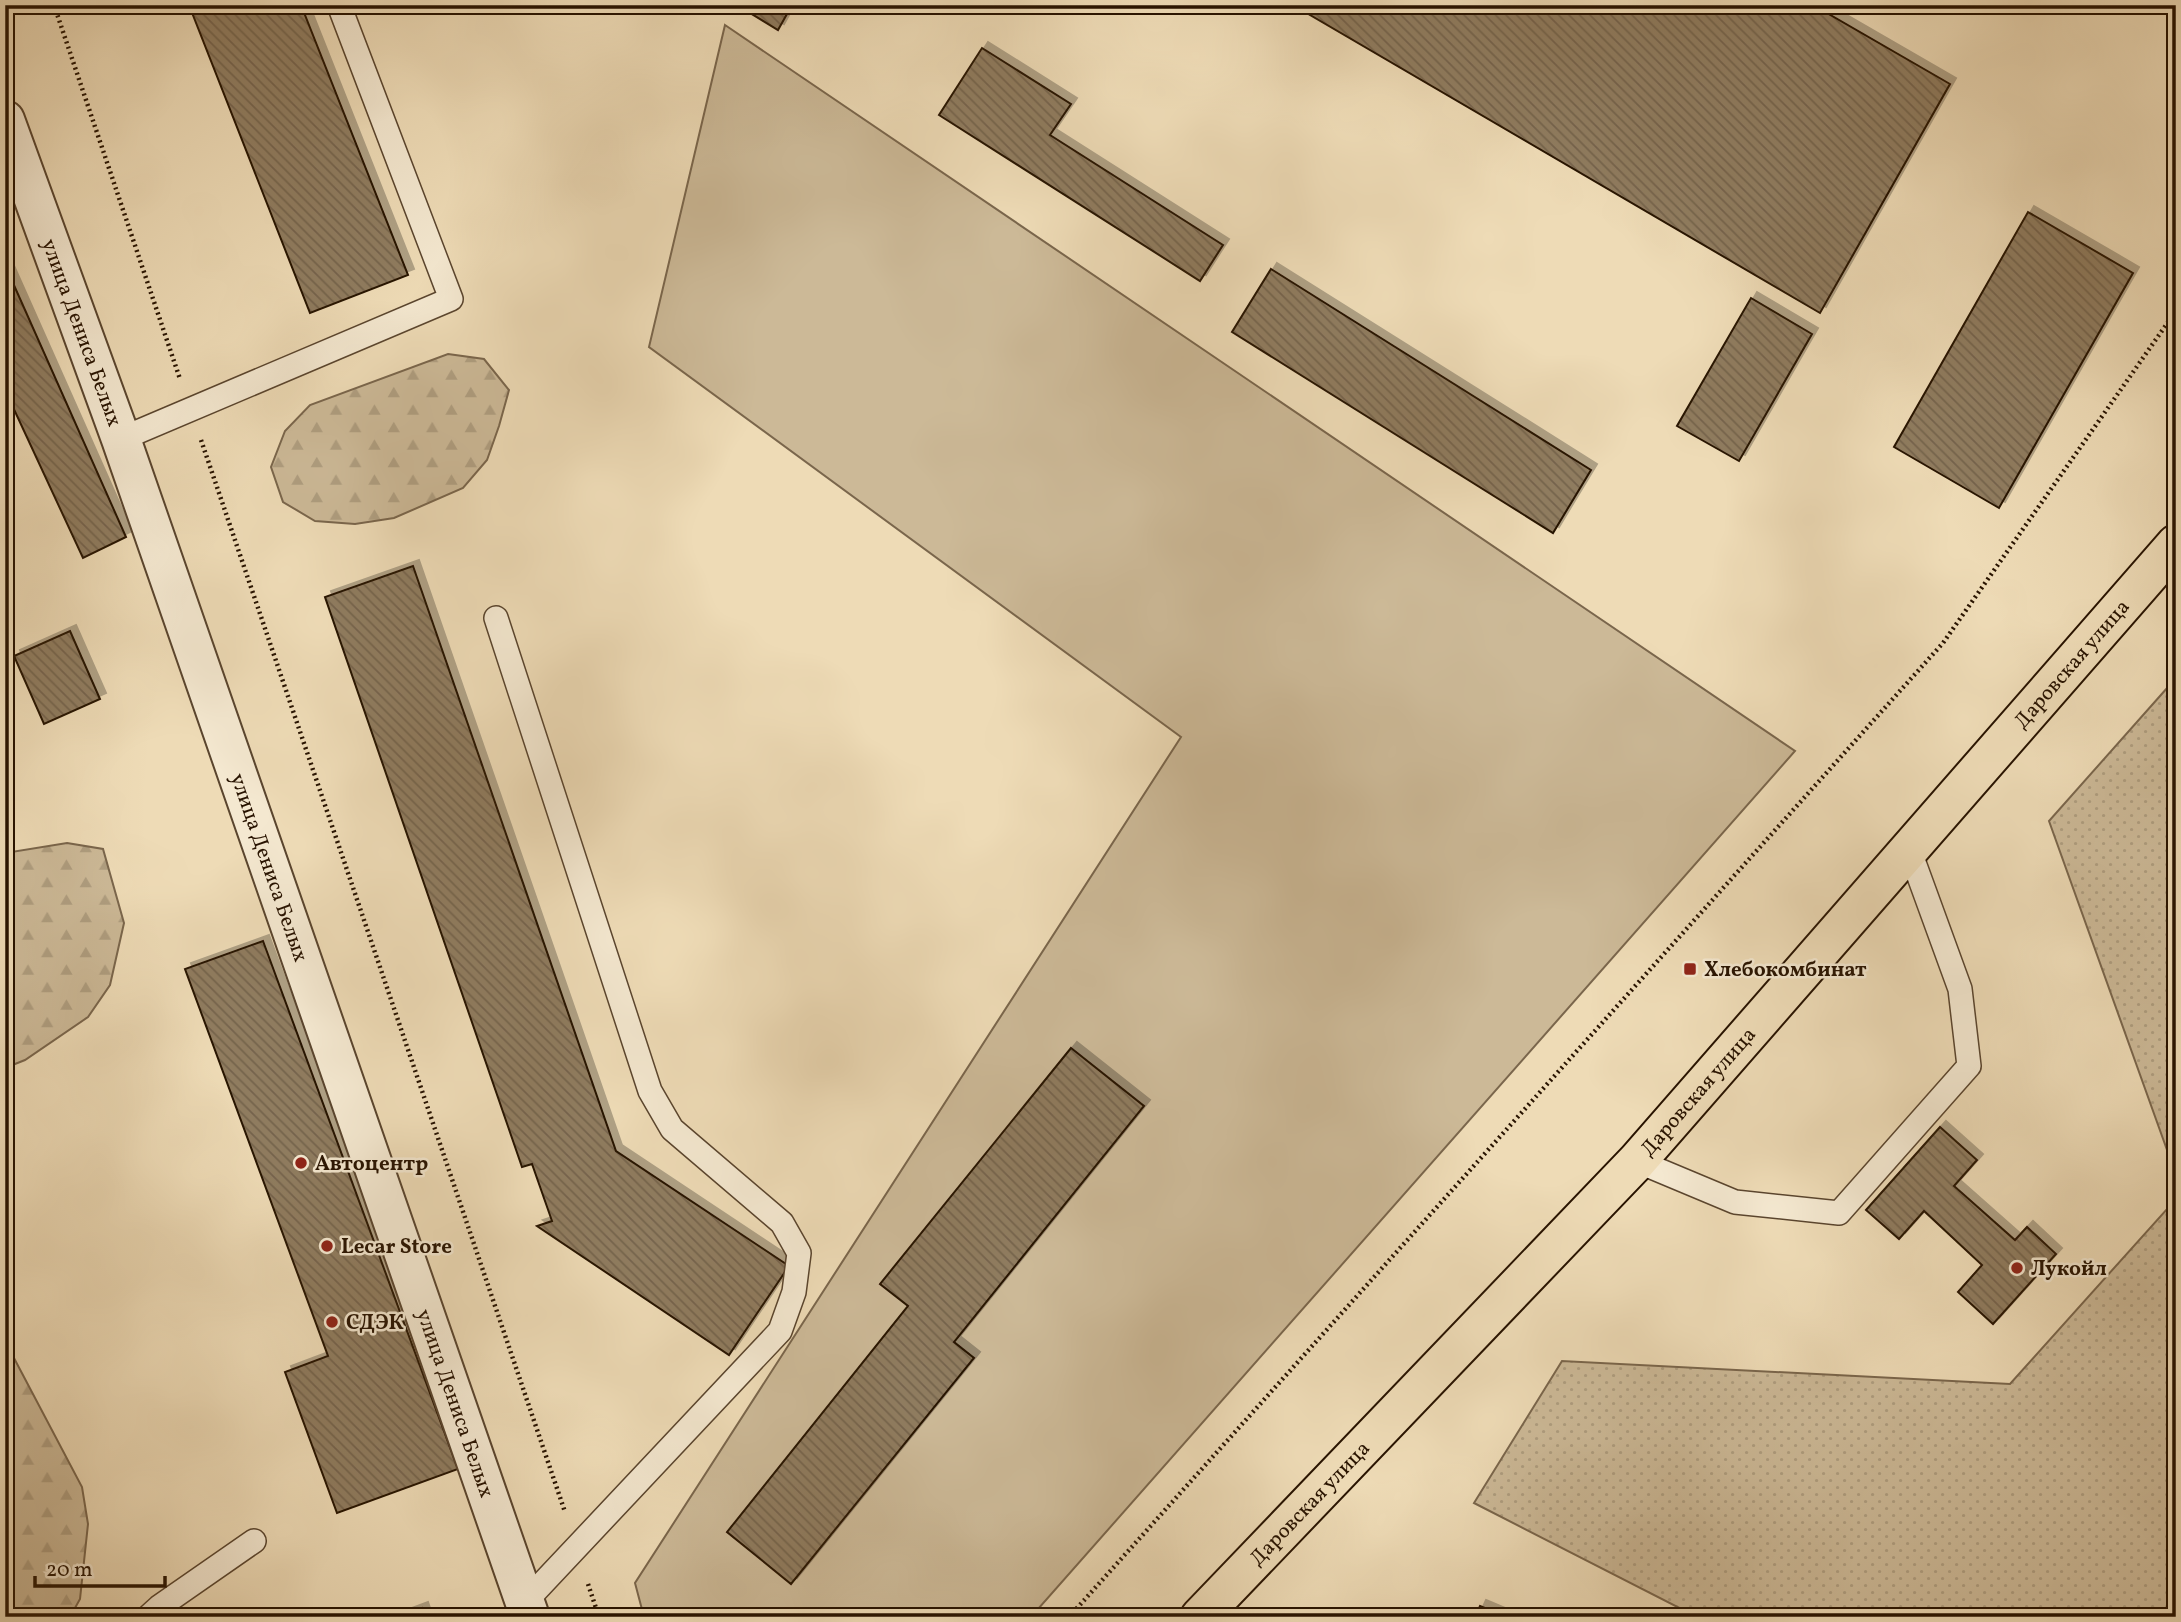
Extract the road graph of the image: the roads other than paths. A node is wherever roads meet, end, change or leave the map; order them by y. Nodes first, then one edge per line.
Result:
1 (340, 5) edge
2 (5, 120) edge
3 (121, 439) junction
4 (2176, 544) edge
5 (496, 618) dead end
6 (1909, 849) junction
7 (1637, 1161) junction
8 (254, 1541) dead end
9 (528, 1609) edge
10 (148, 1617) edge
11 (1200, 1617) edge

1 - 3 lane
2 - 3 street, улица Дениса Белых
3 - 9 street, улица Дениса Белых
4 - 6 highway, Даровская улица
5 - 9 lane
6 - 7 highway, Даровская улица
6 - 7 lane
7 - 11 highway, Даровская улица
8 - 10 lane

